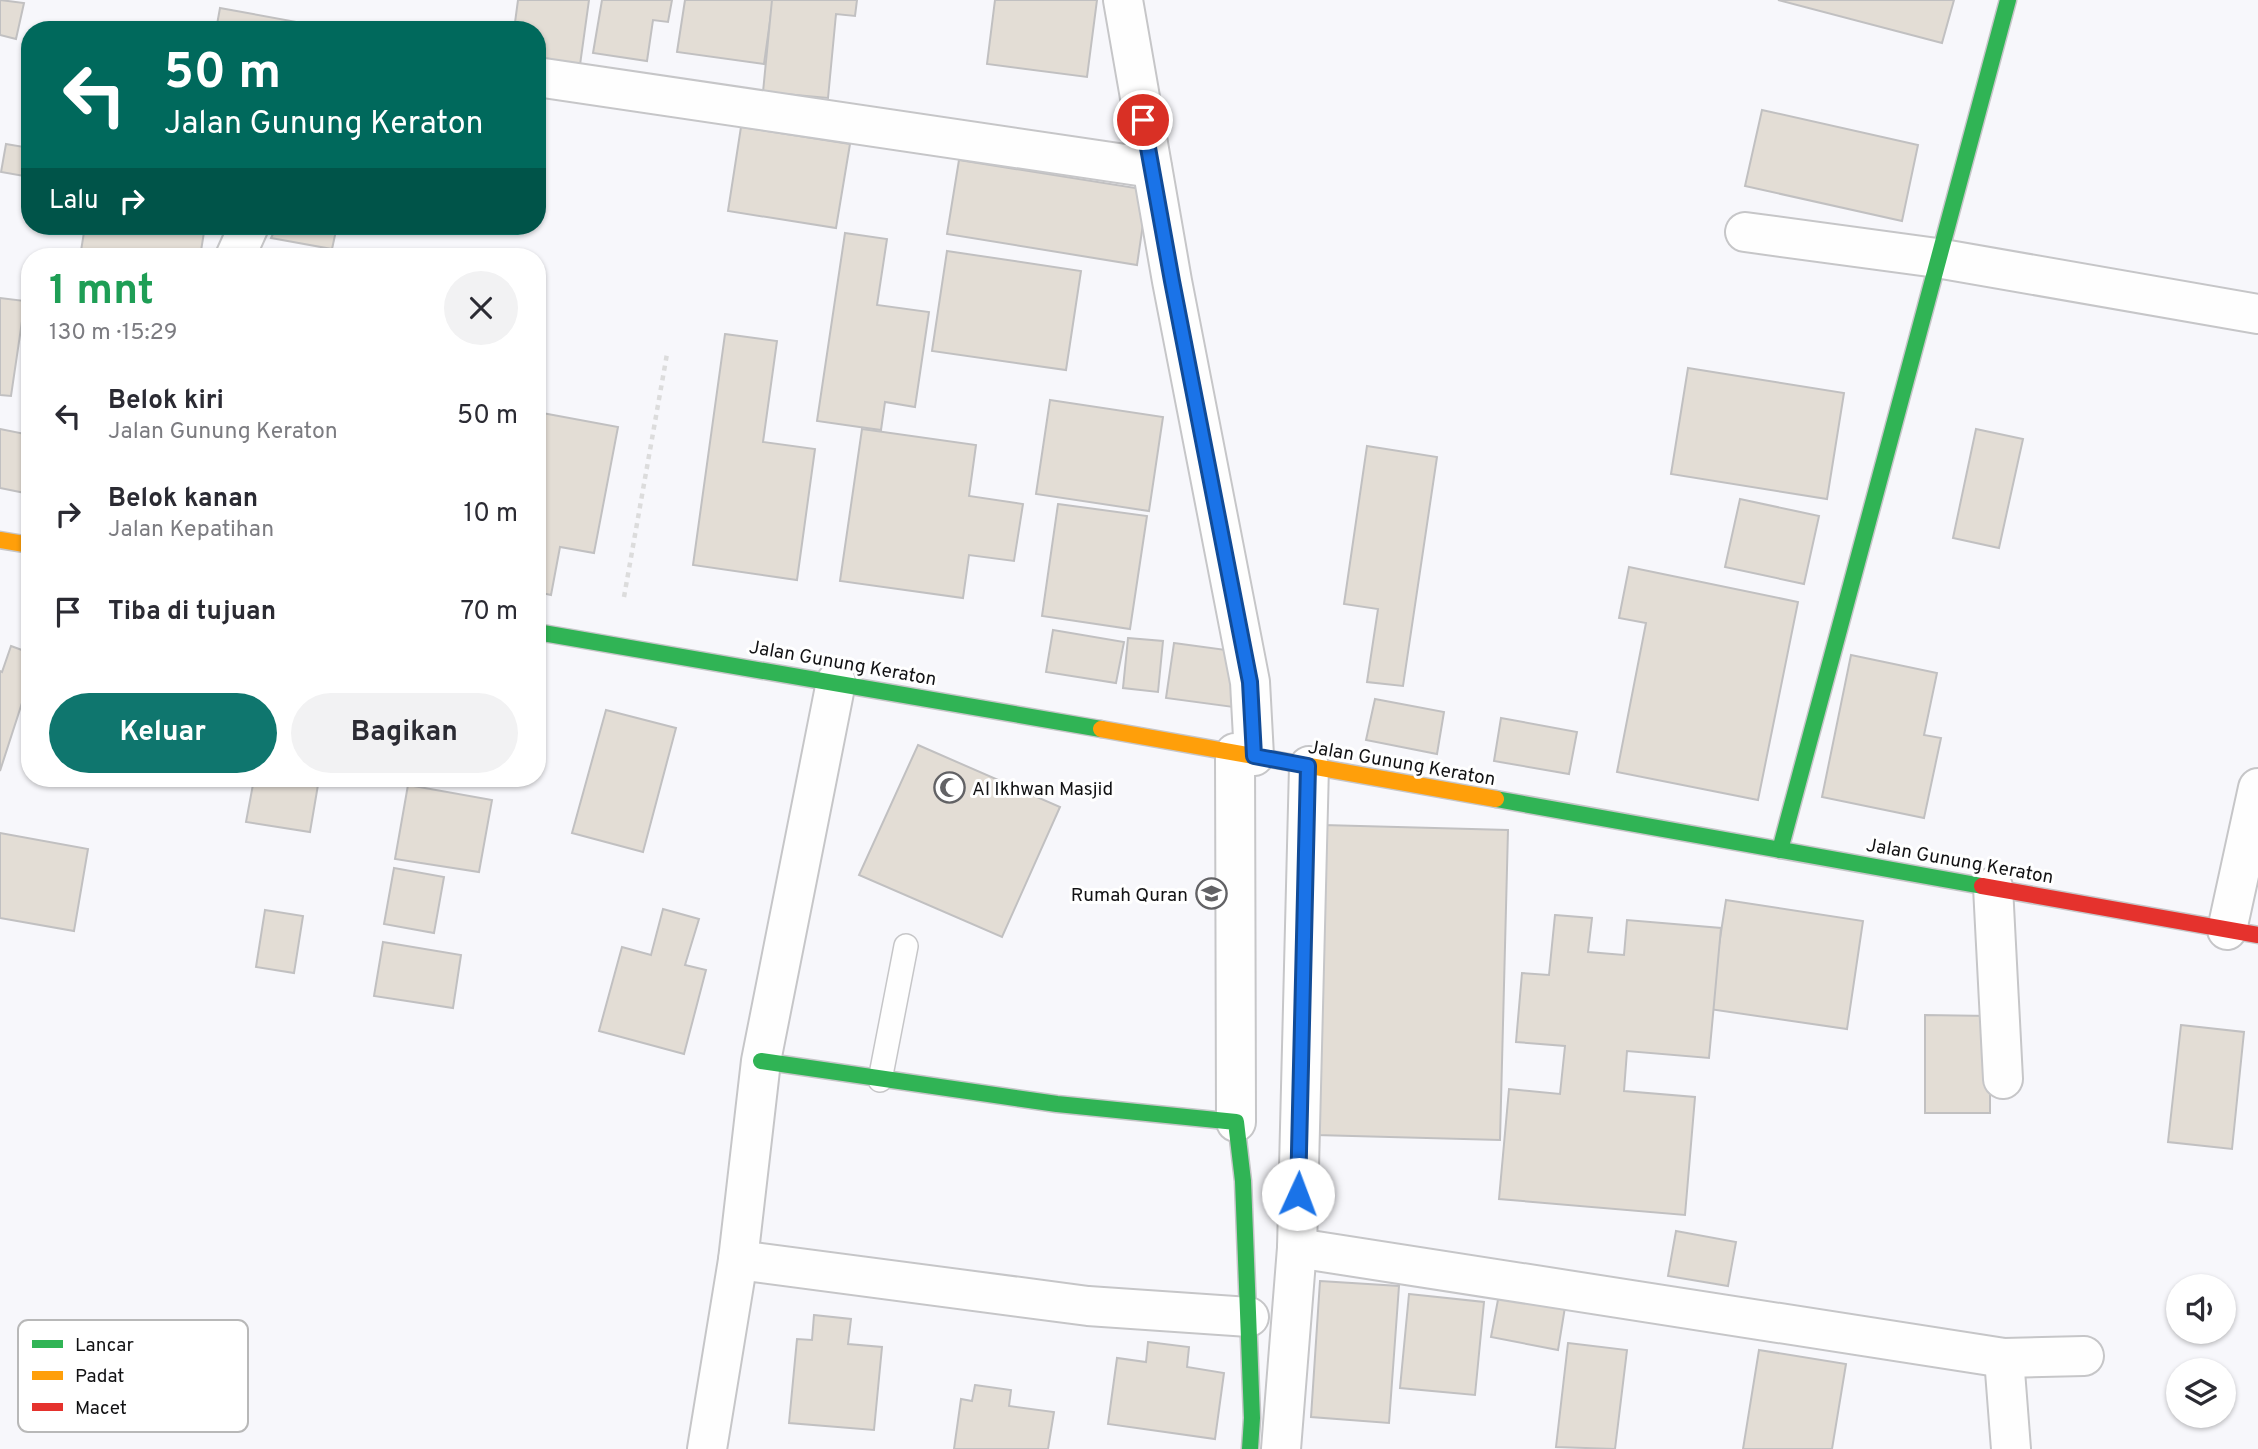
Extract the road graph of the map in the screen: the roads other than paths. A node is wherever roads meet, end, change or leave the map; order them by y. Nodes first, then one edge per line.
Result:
1 (1123, 0) edge
2 (2008, 0) edge
3 (546, 78) edge
4 (1152, 168) junction
5 (1745, 232) dead end
6 (1937, 258) junction
7 (2258, 314) edge
8 (0, 540) edge
9 (21, 544) edge
10 (546, 634) edge
11 (836, 682) junction
12 (1253, 756) junction
13 (1307, 766) junction
14 (2258, 788) edge
15 (1780, 850) junction
16 (1993, 887) junction
17 (2243, 932) edge
18 (906, 946) dead end
19 (761, 1061) junction
20 (2003, 1079) dead end
21 (880, 1080) junction
22 (1236, 1122) junction
23 (1297, 1248) junction
24 (738, 1260) junction
25 (1249, 1317) junction
26 (2084, 1356) dead end
27 (2004, 1358) junction
28 (707, 1449) edge
29 (1250, 1449) edge
30 (1281, 1449) edge
31 (2011, 1449) edge

1 - 4 street
2 - 6 street
3 - 4 street
4 - 12 street
5 - 6 street
6 - 7 street
6 - 15 street
8 - 9 street
10 - 11 street, Jalan Gunung Keraton
11 - 12 street, Jalan Gunung Keraton
11 - 19 street
12 - 13 street, Jalan Gunung Keraton
12 - 22 street
13 - 15 street, Jalan Gunung Keraton
13 - 23 street
14 - 17 street
15 - 16 street, Jalan Gunung Keraton
16 - 17 street, Jalan Gunung Keraton
16 - 20 street
18 - 21 lane
19 - 21 street
19 - 24 street
21 - 22 street
22 - 25 street
23 - 27 street
23 - 30 street
24 - 25 street
24 - 28 street
25 - 29 street
26 - 27 street
27 - 31 street

